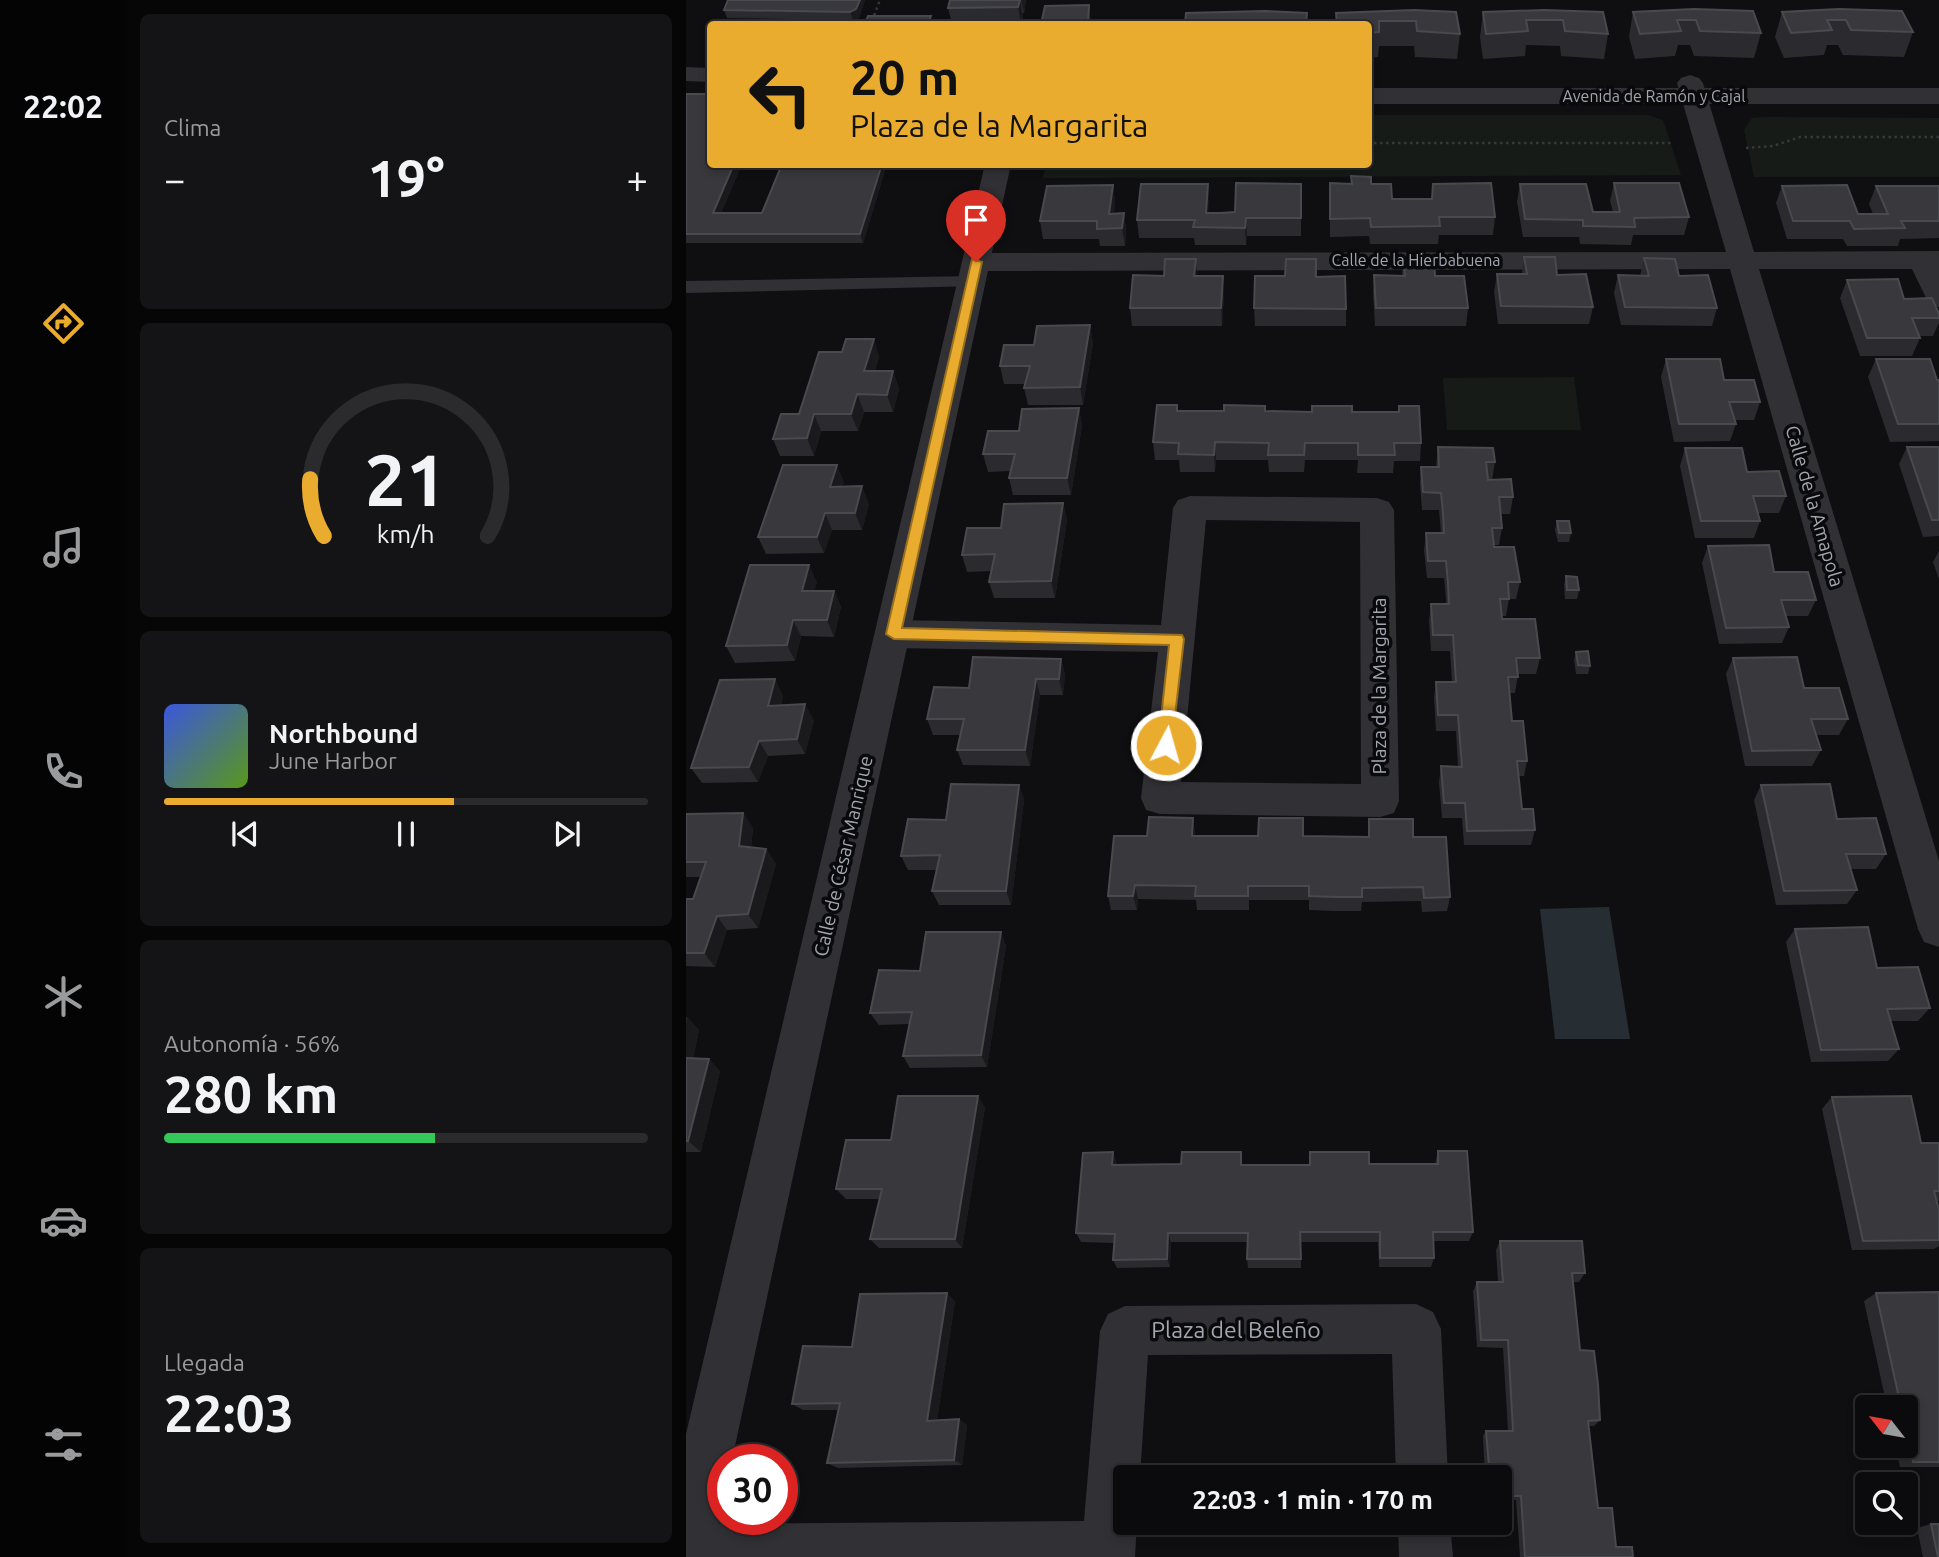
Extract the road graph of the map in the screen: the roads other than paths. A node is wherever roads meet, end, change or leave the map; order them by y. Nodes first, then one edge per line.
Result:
1 (686, 74) edge
2 (707, 75) edge
3 (1939, 83) edge
4 (1372, 84) edge
5 (1692, 89) junction
6 (1372, 96) edge
7 (1939, 96) edge
8 (997, 168) edge
9 (1931, 260) edge
10 (1741, 261) junction
11 (974, 272) junction
12 (686, 287) edge
13 (1939, 298) edge
14 (894, 634) junction
15 (1177, 639) junction
16 (1939, 929) edge
17 (1115, 1465) edge
18 (1422, 1465) edge
19 (1113, 1497) edge
20 (1425, 1535) edge
21 (686, 1549) edge
22 (1109, 1552) edge
23 (1426, 1557) edge

1 - 2 street
3 - 5 street, Avenida de Ramón y Cajal
4 - 5 street, Avenida de Ramón y Cajal
5 - 6 street, Avenida de Ramón y Cajal
5 - 7 street, Avenida de Ramón y Cajal
5 - 10 street, Calle de la Amapola
8 - 11 street, Calle de César Manrique
9 - 10 street, Calle de la Hierbabuena
9 - 13 street
10 - 11 street, Calle de la Hierbabuena
10 - 16 street, Calle de la Amapola
11 - 12 lane
11 - 14 street, Calle de César Manrique
14 - 15 street
14 - 21 street, Calle de César Manrique
15 - 15 street, Plaza de la Margarita
17 - 18 street, Plaza del Beleño
19 - 22 street, Plaza del Beleño
20 - 23 street
21 - 22 street, Plaza del Beleño

